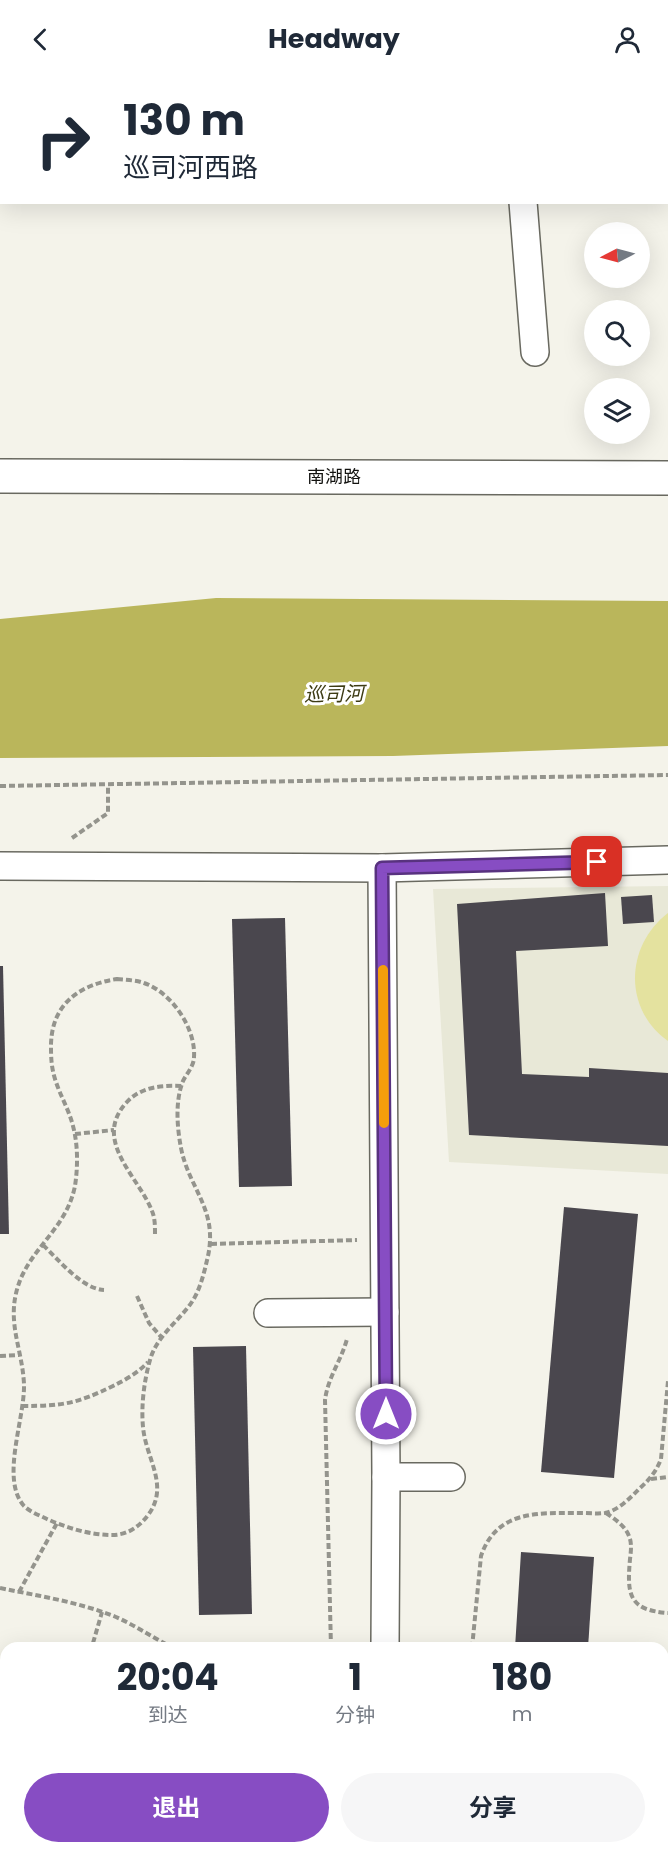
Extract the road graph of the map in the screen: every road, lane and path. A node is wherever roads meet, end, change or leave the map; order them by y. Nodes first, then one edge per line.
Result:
1 (523, 204) edge
2 (536, 352) dead end
3 (0, 476) edge
4 (668, 478) edge
5 (668, 775) edge
6 (108, 785) junction
7 (0, 786) edge
8 (70, 840) dead end
9 (668, 861) edge
10 (0, 866) edge
11 (382, 868) junction
12 (182, 1086) junction
13 (114, 1130) junction
14 (75, 1134) junction
15 (155, 1234) dead end
16 (210, 1244) junction
17 (44, 1245) junction
18 (357, 1249) dead end
19 (104, 1290) dead end
20 (137, 1296) dead end
21 (354, 1312) junction
22 (385, 1312) junction
23 (268, 1313) dead end
24 (162, 1338) junction
25 (19, 1355) junction
26 (0, 1356) edge
27 (150, 1360) junction
28 (668, 1381) edge
29 (22, 1406) junction
30 (386, 1477) junction
31 (451, 1477) dead end
32 (668, 1477) edge
33 (650, 1479) junction
34 (606, 1513) junction
35 (57, 1523) junction
36 (0, 1588) edge
37 (19, 1592) junction
38 (102, 1612) junction
39 (668, 1613) edge
40 (93, 1642) edge
41 (163, 1642) edge
42 (331, 1642) edge
43 (385, 1642) edge
44 (473, 1642) edge

1 - 2 street
3 - 4 main road, 南湖路
5 - 6 path
6 - 7 path
6 - 8 path
9 - 11 street
10 - 11 street
11 - 22 street
12 - 13 path
12 - 14 path
12 - 16 path
13 - 14 path
13 - 15 path
14 - 17 path
16 - 18 path
16 - 24 path
17 - 19 path
17 - 25 path
20 - 24 path
21 - 22 street
21 - 23 street
21 - 42 path
22 - 30 street
24 - 27 path
25 - 26 path
25 - 29 path
27 - 29 path
27 - 35 path
28 - 33 path
29 - 35 path
30 - 31 street
30 - 43 street
32 - 33 path
33 - 34 path
34 - 39 path
34 - 44 path
35 - 37 path
36 - 37 path
37 - 38 path
38 - 40 path
38 - 41 path

